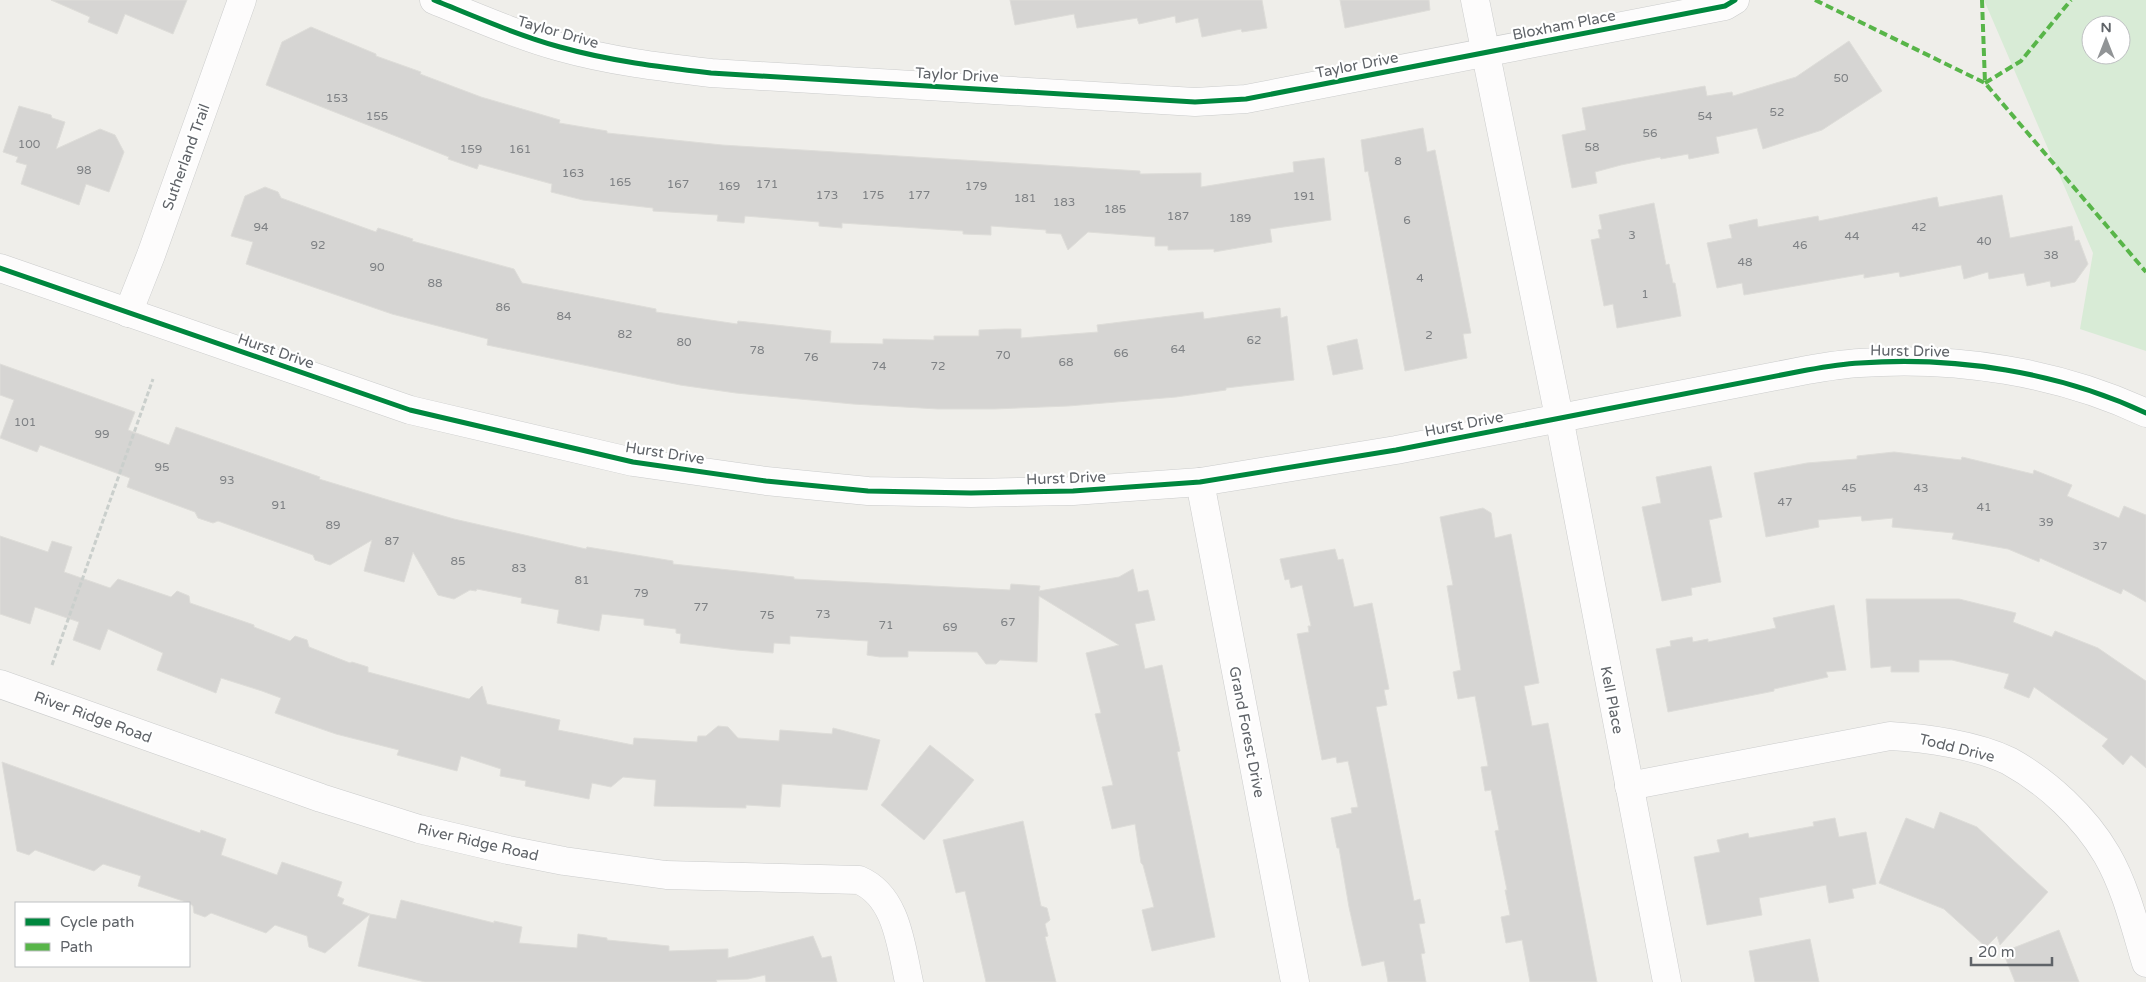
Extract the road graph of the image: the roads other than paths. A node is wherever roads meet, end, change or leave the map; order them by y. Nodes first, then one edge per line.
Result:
1 (242, 0) edge
2 (434, 0) edge
3 (1476, 0) edge
4 (1735, 0) edge
5 (1485, 54) junction
6 (0, 268) edge
7 (128, 313) junction
8 (2146, 412) edge
9 (1559, 417) junction
10 (1200, 482) junction
11 (0, 684) edge
12 (1629, 786) junction
13 (2146, 962) edge
14 (909, 982) edge
15 (1295, 982) edge
16 (1667, 982) edge

1 - 7 street, Sutherland Trail
2 - 5 street, Taylor Drive
3 - 5 street
4 - 5 street, Bloxham Place
5 - 9 street
6 - 7 street, Hurst Drive
7 - 10 street, Hurst Drive
8 - 9 street, Hurst Drive
9 - 10 street, Hurst Drive
9 - 12 street, Kell Place
10 - 15 street, Grand Forest Drive
11 - 14 street, River Ridge Road
12 - 13 street, Todd Drive
12 - 16 street, Kell Place

